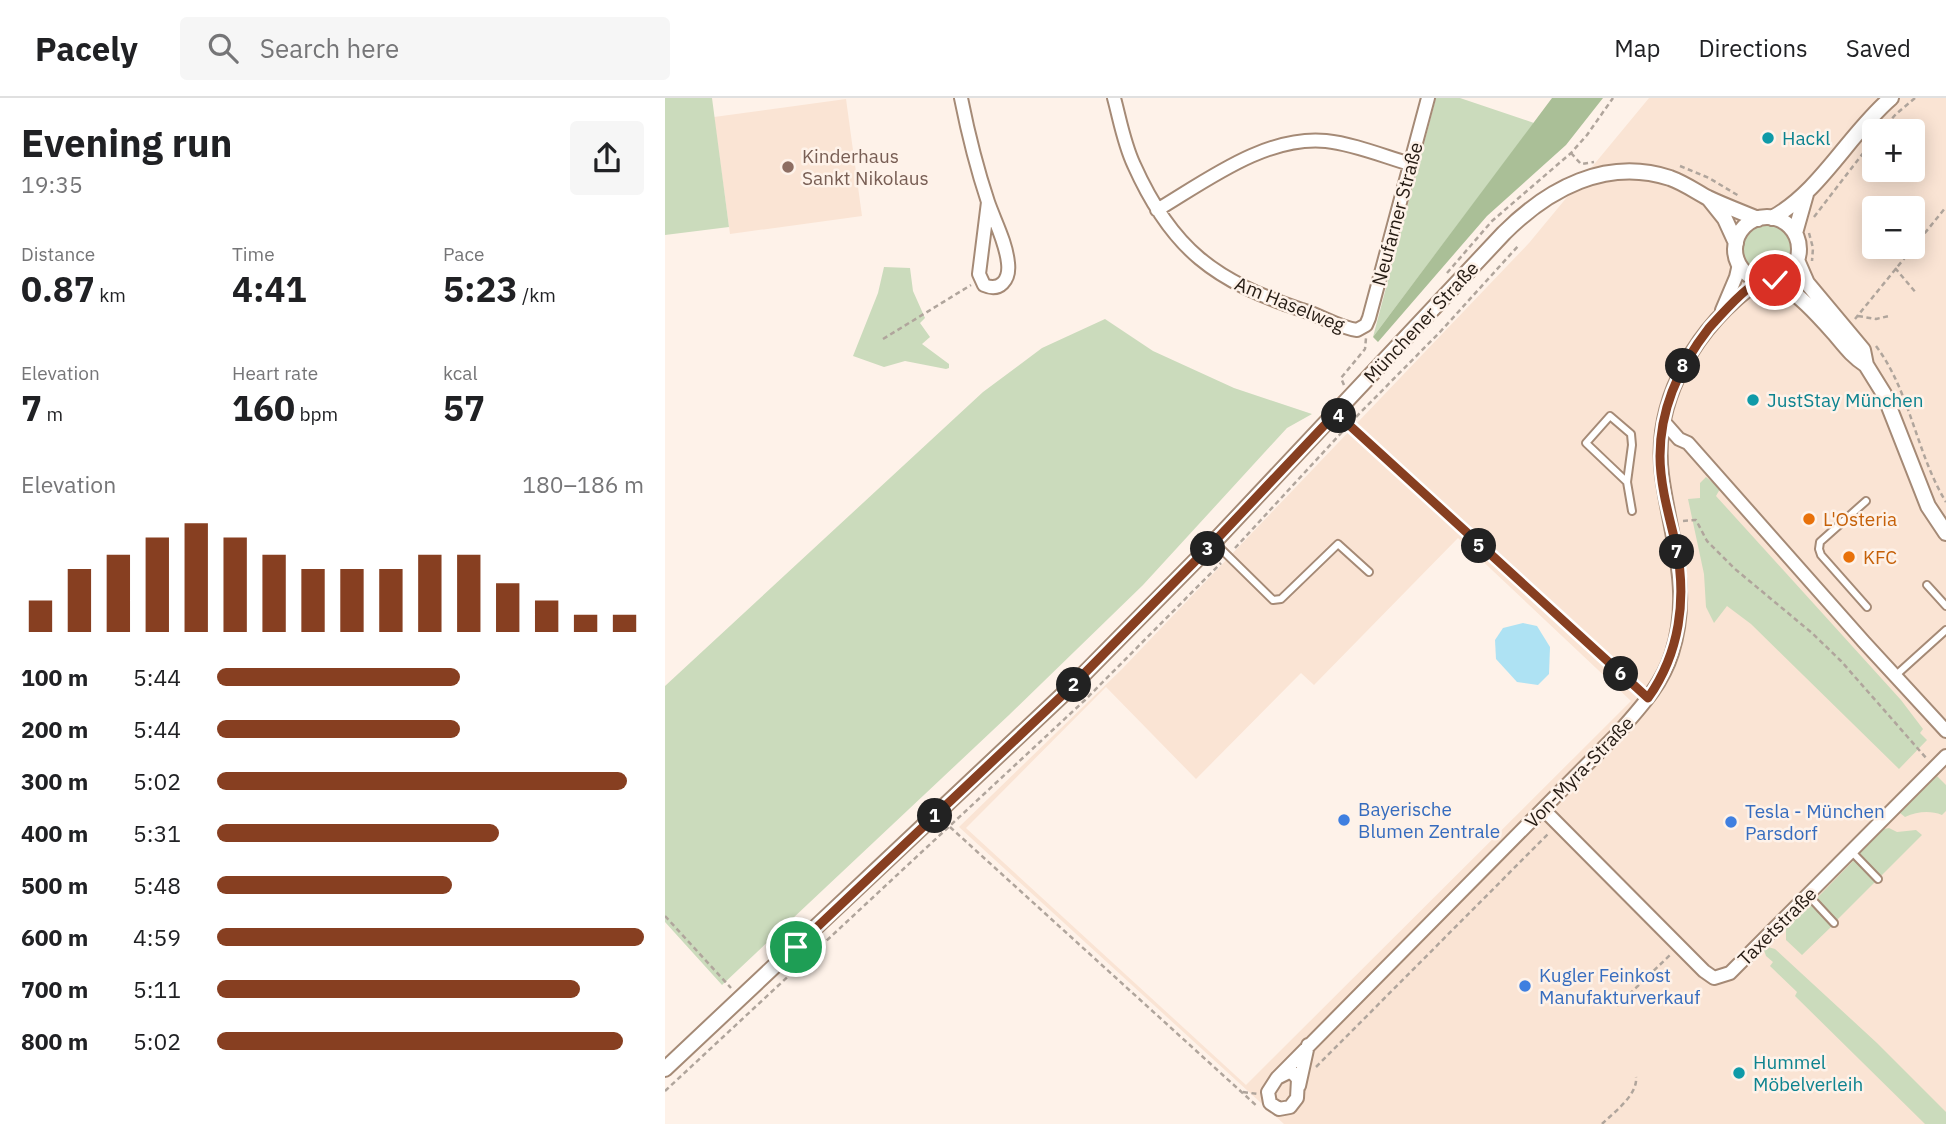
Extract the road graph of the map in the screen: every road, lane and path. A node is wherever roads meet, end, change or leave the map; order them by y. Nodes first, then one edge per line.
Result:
1 (961, 98) edge
2 (1114, 98) edge
3 (1428, 98) edge
4 (1613, 98) edge
5 (1891, 98) edge
6 (1915, 98) edge
7 (1892, 119) edge
8 (1571, 153) dead end
9 (1862, 155) edge
10 (1410, 164) junction
11 (1806, 194) junction
12 (1708, 198) junction
13 (988, 202) junction
14 (1946, 207) edge
15 (1157, 210) junction
16 (1765, 218) junction
17 (1811, 221) dead end
18 (1802, 233) junction
19 (1736, 243) junction
20 (1519, 246) dead end
21 (1797, 260) junction
22 (1739, 264) junction
23 (1812, 265) dead end
24 (1895, 268) junction
25 (980, 280) junction
26 (1768, 280) junction
27 (1916, 294) dead end
28 (1720, 314) junction
29 (1889, 316) dead end
30 (1362, 328) junction
31 (883, 339) dead end
32 (1866, 365) junction
33 (1346, 388) dead end
34 (1336, 413) junction
35 (1664, 422) junction
36 (1348, 426) junction
37 (1627, 482) junction
38 (1866, 501) dead end
39 (1632, 511) dead end
40 (1671, 524) junction
41 (1946, 533) edge
42 (1471, 538) joint
43 (1214, 542) junction
44 (1228, 556) junction
45 (1369, 572) dead end
46 (1927, 585) dead end
47 (1946, 606) edge
48 (1867, 607) dead end
49 (1946, 630) edge
50 (1895, 676) junction
51 (1648, 698) junction
52 (1946, 730) edge
53 (1946, 756) edge
54 (1935, 767) junction
55 (1543, 809) junction
56 (950, 827) junction
57 (1548, 834) dead end
58 (1851, 851) junction
59 (1878, 879) dead end
60 (1808, 895) junction
61 (665, 916) edge
62 (1835, 923) dead end
63 (1670, 955) dead end
64 (740, 999) junction
65 (1617, 1006) dead end
66 (1308, 1045) junction
67 (665, 1069) edge
68 (1636, 1077) dead end
69 (1277, 1078) junction
70 (1299, 1084) junction
71 (665, 1091) edge
72 (1241, 1091) junction
73 (1258, 1094) dead end
74 (1260, 1109) dead end
75 (1602, 1124) edge

1 - 13 street
2 - 15 street, Am Haselweg
3 - 10 street, Neufarner Straße
4 - 8 path
5 - 11 street
6 - 7 path
9 - 17 path
10 - 15 street
10 - 30 street, Neufarner Straße
11 - 16 street
11 - 18 street
12 - 16 street, Münchener Straße
12 - 19 street, Münchener Straße
12 - 34 street, Münchener Straße
13 - 25 street
13 - 25 street
14 - 24 path
15 - 30 street, Am Haselweg
16 - 18 street
16 - 19 street
18 - 21 street
18 - 23 path
19 - 22 street
20 - 36 path
21 - 26 street
21 - 32 street
22 - 26 street
22 - 28 street, Von-Myra-Straße
24 - 27 path
24 - 29 path
25 - 31 path
26 - 28 street, Von-Myra-Straße
26 - 32 street
28 - 35 street, Von-Myra-Straße
30 - 33 path
32 - 41 street
34 - 36 lane
34 - 43 street, Münchener Straße
35 - 40 street, Von-Myra-Straße
35 - 50 street
36 - 42 lane
36 - 44 path
37 - 37 lane
37 - 39 lane
38 - 48 lane
40 - 51 street, Von-Myra-Straße
40 - 54 path
42 - 51 path
43 - 44 lane
43 - 64 street, Münchener Straße
44 - 45 lane
44 - 56 path
46 - 47 lane
49 - 50 lane
50 - 52 street
51 - 55 street, Von-Myra-Straße
53 - 54 street, Taxetstraße
54 - 58 street, Taxetstraße
55 - 60 street, Taxetstraße
55 - 66 street, Von-Myra-Straße
56 - 71 path
56 - 72 path
57 - 70 path
58 - 59 lane
58 - 60 street, Taxetstraße
60 - 62 lane
61 - 64 path
63 - 65 path
64 - 67 street, Münchener Straße
66 - 69 street, Von-Myra-Straße
66 - 70 street
68 - 75 path
69 - 70 street
69 - 70 street
72 - 73 path
72 - 74 path

